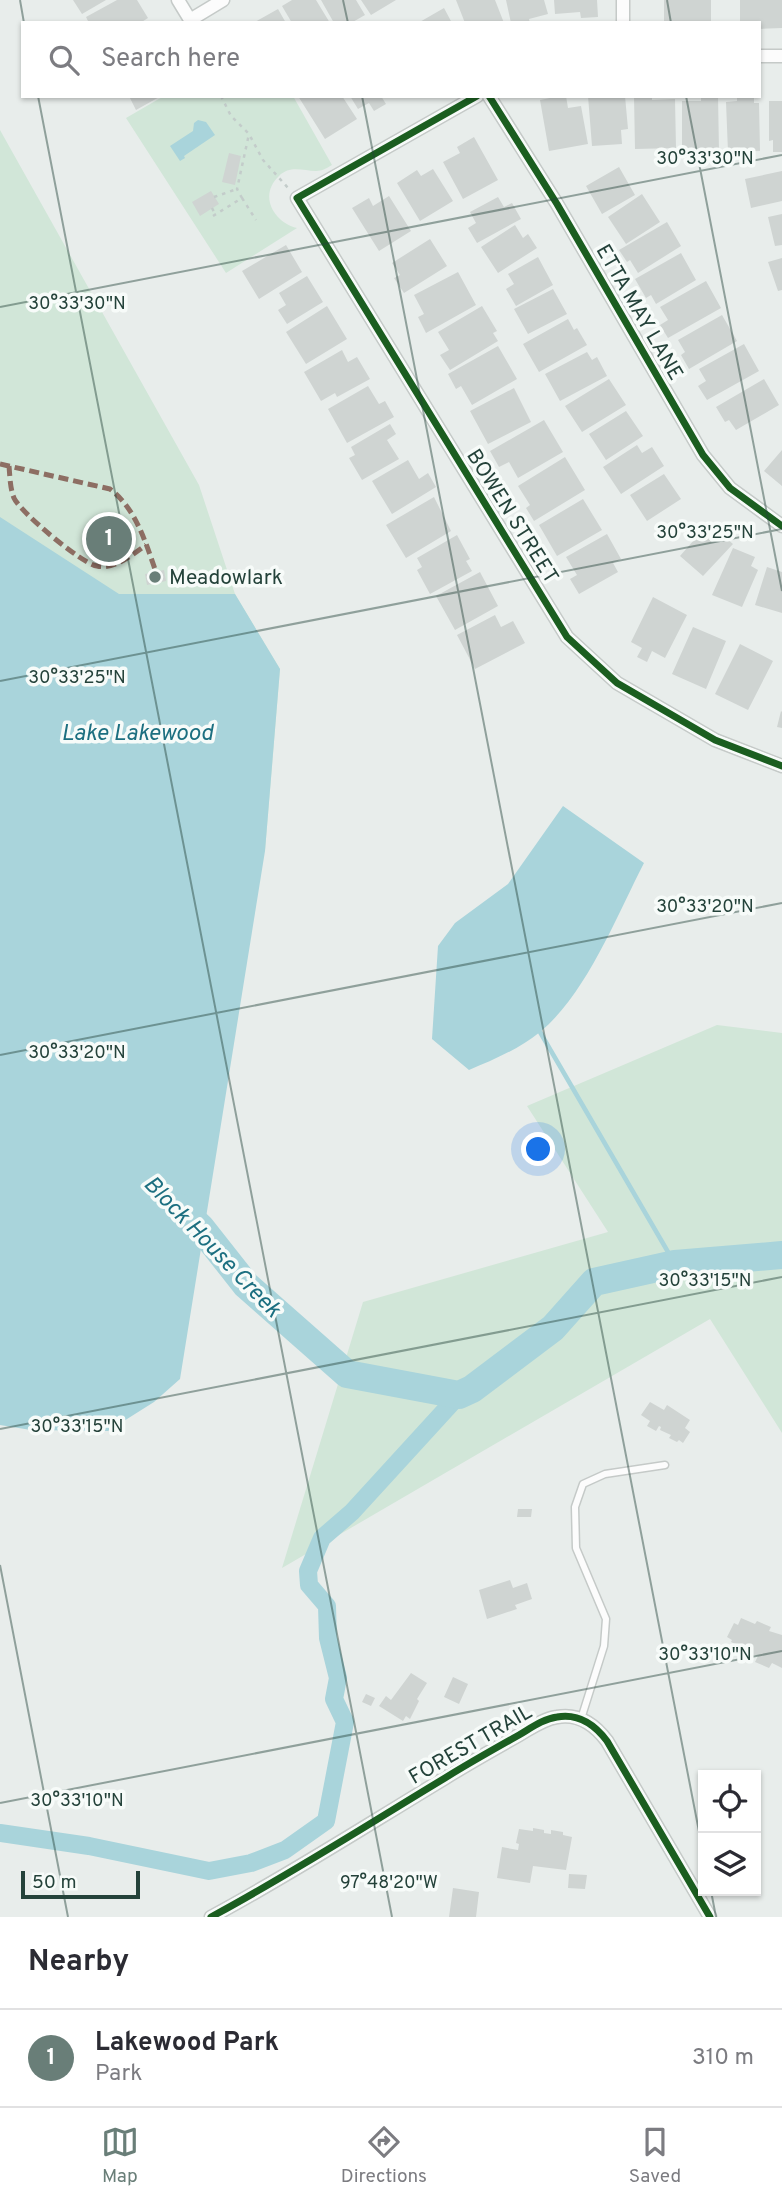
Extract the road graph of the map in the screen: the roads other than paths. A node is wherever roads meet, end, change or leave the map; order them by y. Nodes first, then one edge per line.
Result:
1 (178, 0) edge
2 (223, 0) edge
3 (623, 0) edge
4 (191, 21) edge
5 (623, 21) edge
6 (761, 56) edge
7 (782, 56) edge
8 (473, 98) edge
9 (490, 98) edge
10 (782, 526) edge
11 (782, 766) edge
12 (665, 1465) dead end
13 (581, 1719) junction
14 (211, 1917) edge
15 (710, 1917) edge

1 - 4 street
2 - 4 street
3 - 5 street
6 - 7 street
8 - 11 street, BOWEN STREET
9 - 10 street, ETTA MAY LANE
12 - 13 lane
13 - 14 street, FOREST TRAIL
13 - 15 street

